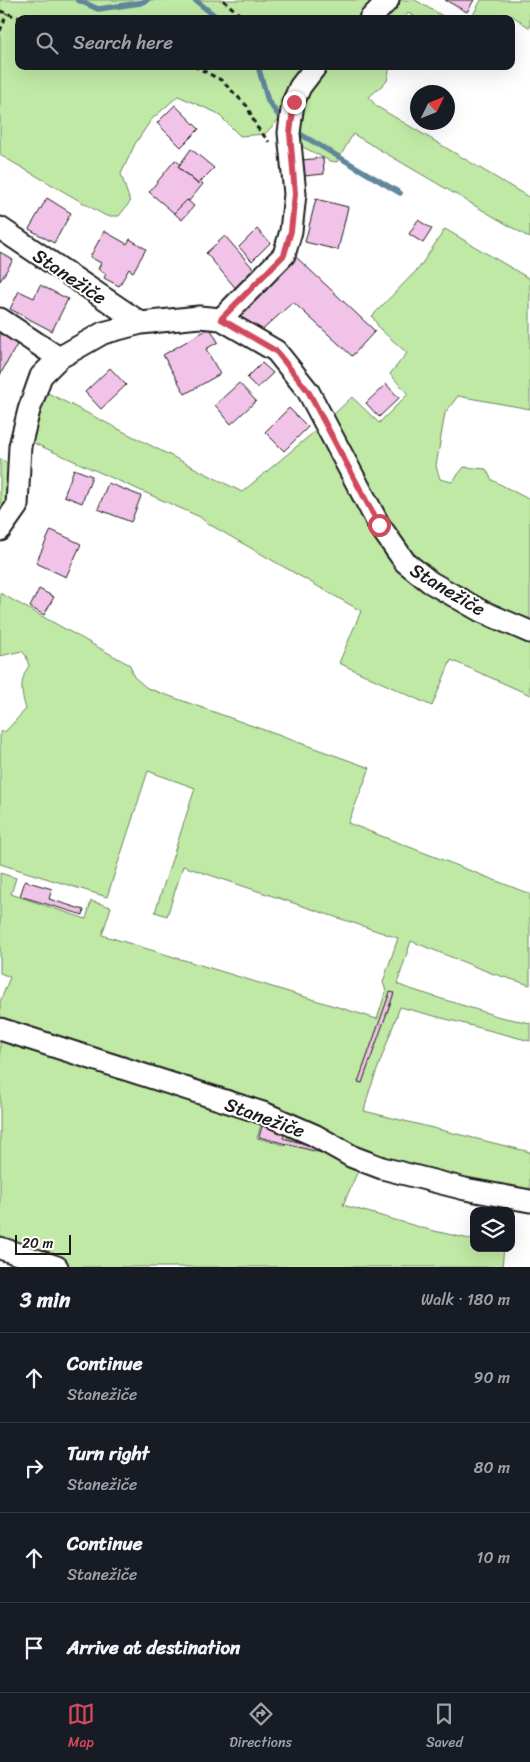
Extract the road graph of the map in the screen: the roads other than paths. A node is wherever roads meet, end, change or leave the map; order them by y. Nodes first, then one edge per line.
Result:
1 (388, 0) edge
2 (374, 15) edge
3 (313, 70) edge
4 (0, 228) edge
5 (0, 319) edge
6 (221, 319) junction
7 (140, 323) junction
8 (58, 358) junction
9 (0, 530) edge
10 (530, 632) edge
11 (0, 1029) edge
12 (530, 1201) edge
13 (0, 1248) edge
14 (57, 1267) edge

1 - 2 street
3 - 6 street
4 - 7 street, Stanežiče
5 - 8 street
6 - 7 street, Stanežiče
6 - 10 street, Stanežiče
7 - 8 street, Stanežiče
8 - 9 street, Stanežiče
11 - 12 street, Stanežiče
13 - 14 street

